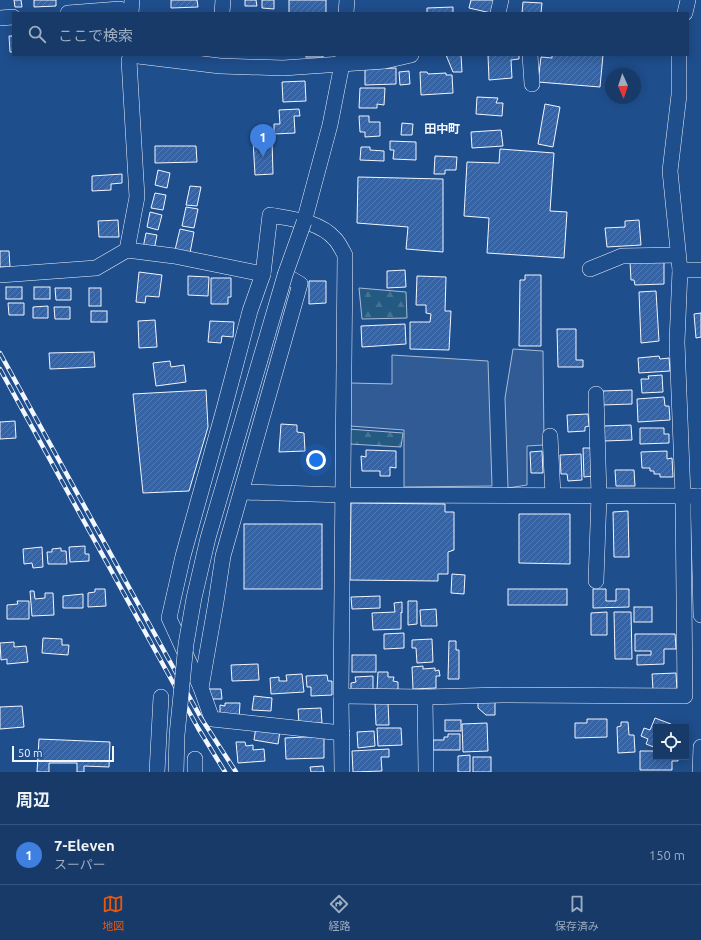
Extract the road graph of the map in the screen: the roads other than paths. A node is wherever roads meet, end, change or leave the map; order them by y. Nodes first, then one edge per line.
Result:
1 (132, 0) edge
2 (223, 0) edge
3 (347, 0) edge
4 (501, 0) edge
5 (688, 0) edge
6 (92, 6) edge
7 (71, 12) edge
8 (120, 12) edge
9 (131, 12) edge
10 (222, 12) edge
11 (346, 12) edge
12 (498, 12) edge
13 (685, 12) edge
14 (12, 17) edge
15 (0, 18) edge
16 (408, 56) edge
17 (530, 56) edge
18 (679, 56) edge
19 (132, 58) edge
20 (343, 59) edge
21 (220, 60) edge
22 (532, 84) dead end
23 (304, 222) junction
24 (127, 250) junction
25 (679, 262) junction
26 (590, 269) dead end
27 (701, 270) edge
28 (263, 274) junction
29 (0, 275) edge
30 (285, 275) junction
31 (596, 394) dead end
32 (550, 436) dead end
33 (242, 492) junction
34 (343, 495) junction
35 (553, 496) junction
36 (599, 496) junction
37 (683, 496) junction
38 (700, 496) edge
39 (596, 581) dead end
40 (701, 615) edge
41 (201, 688) junction
42 (341, 696) junction
43 (161, 697) dead end
44 (425, 697) junction
45 (342, 733) junction
46 (701, 747) edge
47 (157, 772) edge
48 (176, 772) edge
49 (342, 772) edge
50 (426, 772) edge
51 (700, 772) edge

1 - 9 street
2 - 10 street
3 - 11 street
4 - 12 street
5 - 13 street
6 - 7 street
6 - 8 street
14 - 15 street
16 - 20 street
17 - 22 street
18 - 25 street
19 - 21 street
19 - 24 street
20 - 21 street
20 - 23 street
23 - 28 street
23 - 30 street, bridge
23 - 34 street
24 - 28 street
24 - 29 street
25 - 26 street
25 - 27 street
25 - 37 street
28 - 41 street
30 - 33 street
30 - 48 street, bridge
31 - 36 street
32 - 35 street
33 - 34 street
33 - 41 street
34 - 35 street
34 - 42 street
35 - 36 street
36 - 37 street
36 - 39 street
37 - 38 street
37 - 44 street
38 - 40 street
41 - 45 street
42 - 44 street
42 - 45 street
43 - 47 street
44 - 50 street
45 - 49 street
46 - 51 street

